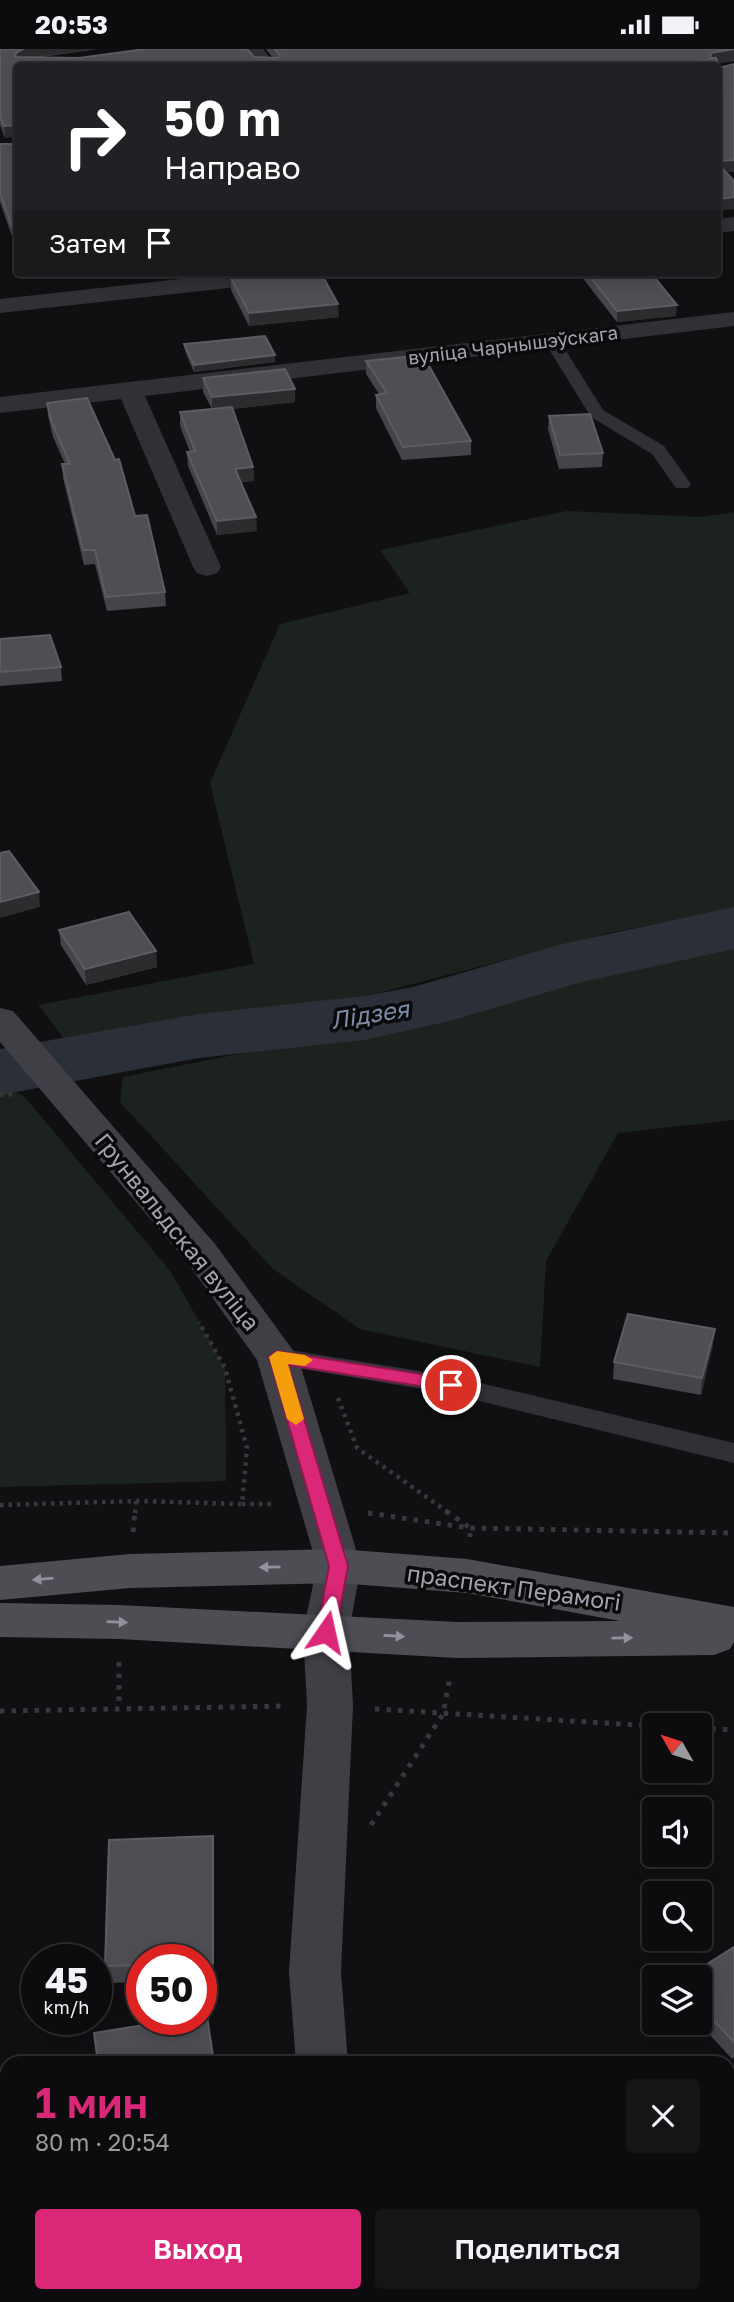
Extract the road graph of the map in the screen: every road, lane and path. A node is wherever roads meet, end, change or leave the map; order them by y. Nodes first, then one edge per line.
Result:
1 (252, 49) edge
2 (264, 63) edge
3 (233, 277) edge
4 (112, 284) edge
5 (0, 306) edge
6 (734, 319) edge
7 (552, 341) junction
8 (129, 388) junction
9 (0, 405) edge
10 (682, 485) dead end
11 (207, 567) dead end
12 (7, 1027) edge
13 (198, 1320) dead end
14 (277, 1357) junction
15 (734, 1453) edge
16 (0, 1504) edge
17 (242, 1504) junction
18 (321, 1506) junction
19 (734, 1533) edge
20 (339, 1566) junction
21 (0, 1583) edge
22 (0, 1620) edge
23 (734, 1623) edge
24 (326, 1632) junction
25 (734, 1637) edge
26 (712, 1729) edge
27 (734, 1730) edge
28 (321, 2056) edge

1 - 2 street
3 - 4 street
4 - 5 street
6 - 7 street, вуліца Чарнышэўскага
7 - 8 street, вуліца Чарнышэўскага
7 - 10 lane
8 - 9 street, вуліца Чарнышэўскага
8 - 11 street
12 - 14 main road, Грунвальдская вуліца
13 - 17 path
14 - 15 lane
14 - 18 main road, Грунвальдская вуліца
16 - 17 path
17 - 18 path
18 - 19 path
18 - 20 main road, Грунвальдская вуліца
20 -> 21 main road, праспект Перамогі
20 - 23 main road, праспект Перамогі
20 - 24 main road, Грунвальдская вуліца
22 -> 24 main road, праспект Перамогі
24 -> 25 main road, праспект Перамогі
24 - 28 main road, Грунвальдская вуліца
26 - 27 path

